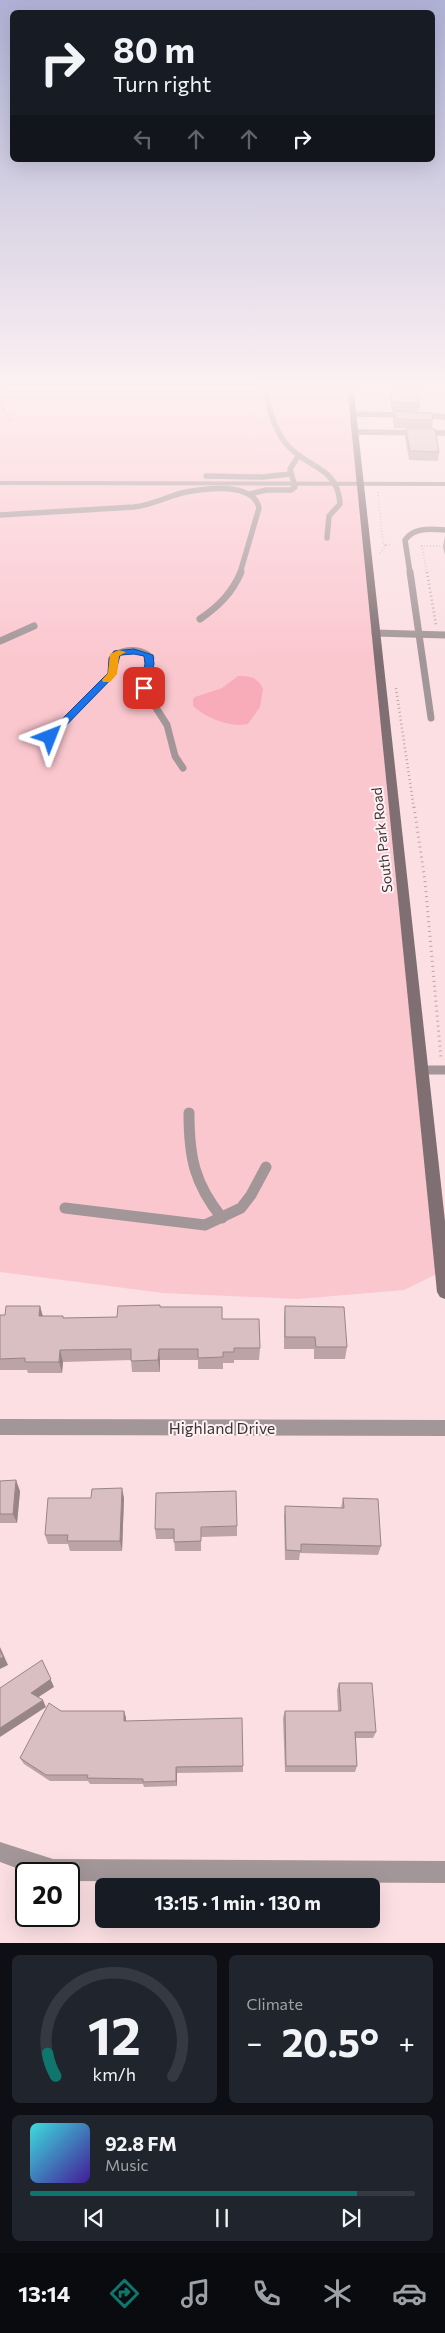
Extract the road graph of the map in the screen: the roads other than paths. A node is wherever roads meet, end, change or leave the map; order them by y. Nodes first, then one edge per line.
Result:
1 (206, 476) dead end
2 (275, 476) edge
3 (291, 476) edge
4 (328, 476) edge
5 (358, 476) edge
6 (0, 483) edge
7 (294, 483) junction
8 (334, 483) junction
9 (359, 483) junction
10 (445, 484) edge
11 (250, 494) junction
12 (0, 515) edge
13 (445, 530) edge
14 (327, 538) dead end
15 (200, 619) dead end
16 (34, 626) dead end
17 (375, 633) junction
18 (418, 634) junction
19 (441, 635) edge
20 (0, 640) edge
21 (431, 718) dead end
22 (50, 737) dead end
23 (183, 768) dead end
24 (422, 1070) junction
25 (444, 1070) edge
26 (189, 1113) dead end
27 (266, 1167) dead end
28 (65, 1208) dead end
29 (222, 1218) junction
30 (445, 1292) edge
31 (0, 1427) edge
32 (445, 1428) edge
33 (0, 1852) edge
34 (445, 1872) edge

1 - 2 lane
3 - 7 lane
4 - 8 lane
5 - 9 street, South Park Road
6 - 7 street
7 - 8 street
7 - 11 lane
8 - 9 street
8 - 14 lane
9 - 10 street
9 - 17 street, South Park Road
11 - 12 lane
11 - 15 lane
13 - 18 lane
16 - 20 lane
17 - 18 lane
17 - 24 street, South Park Road
18 - 19 lane
18 - 21 lane
22 - 23 lane
24 - 25 lane
24 - 30 street, South Park Road
26 - 29 lane
27 - 29 lane
28 - 29 lane
31 - 32 street, Highland Drive
33 - 34 street

